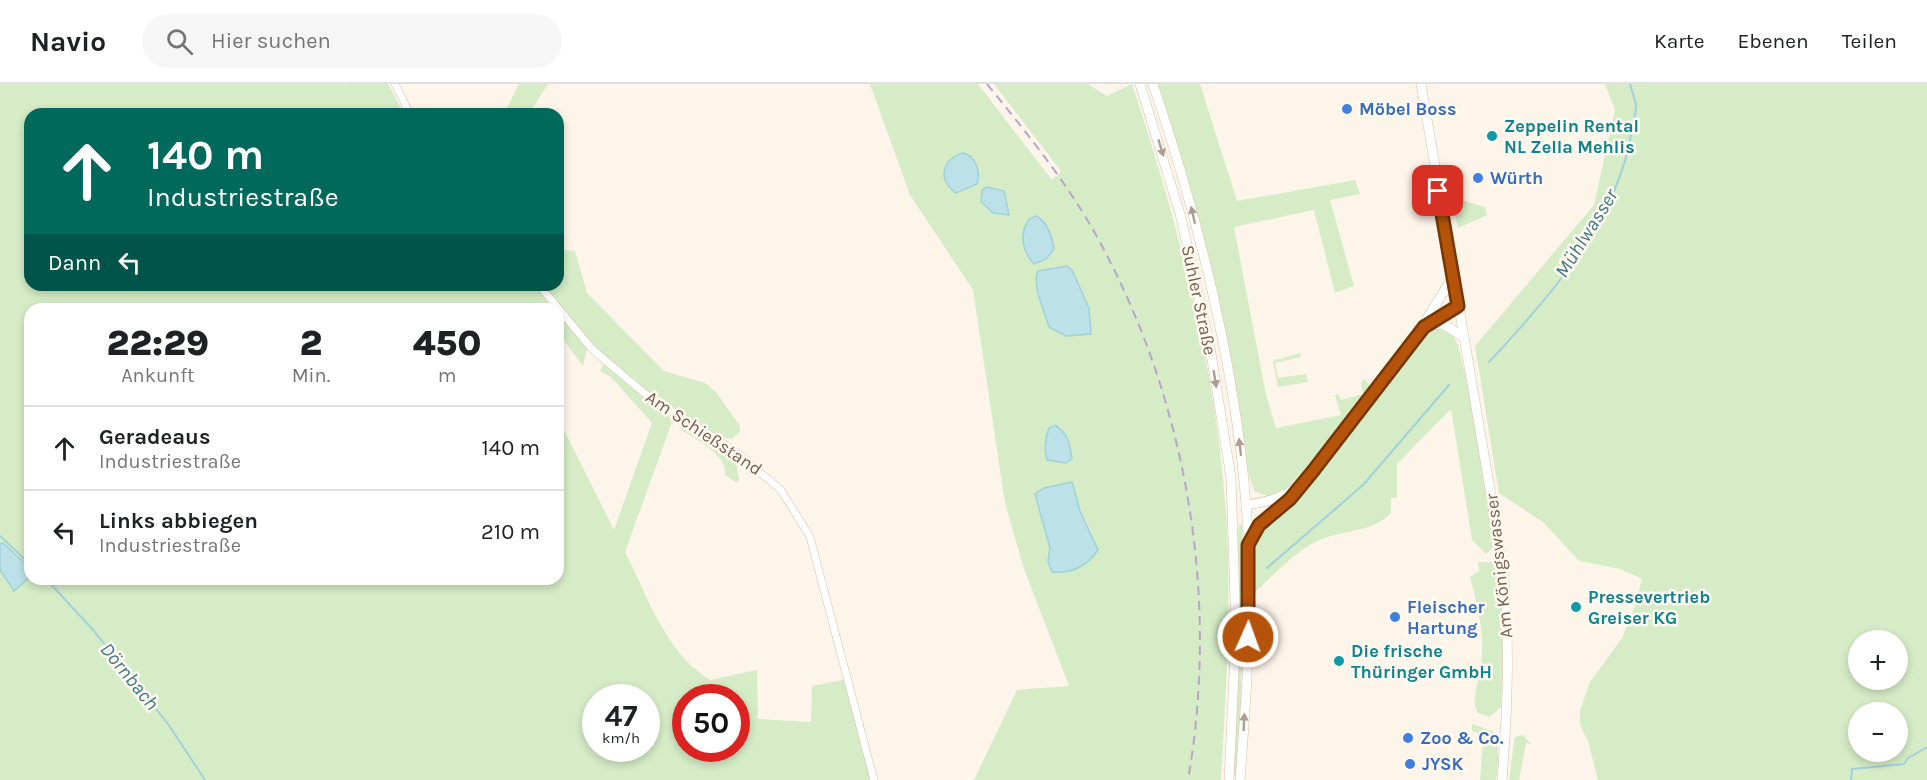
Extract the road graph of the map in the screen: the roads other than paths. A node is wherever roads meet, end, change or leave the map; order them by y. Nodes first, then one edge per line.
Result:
1 (395, 84) edge
2 (1153, 84) edge
3 (1421, 84) edge
4 (1141, 88) edge
5 (407, 108) edge
6 (1453, 277) junction
7 (544, 291) edge
8 (554, 303) edge
9 (1458, 306) junction
10 (1433, 309) junction
11 (564, 315) edge
12 (1464, 338) junction
13 (1413, 339) junction
14 (1297, 488) junction
15 (1232, 494) junction
16 (1245, 509) junction
17 (1272, 513) junction
18 (1234, 521) junction
19 (1248, 545) junction
20 (874, 780) edge
21 (1229, 780) edge
22 (1240, 780) edge
23 (1502, 780) edge

1 - 5 street
16 -> 2 main road, Suhler Straße
3 - 6 main road, Am Königswasser
4 -> 15 main road, Suhler Straße
6 - 9 main road, Am Königswasser
6 - 10 main road
7 - 8 street, Am Schießstand
9 - 10 main road
9 - 12 main road, Am Königswasser
9 - 13 main road
10 - 13 main road
11 - 20 street, Am Schießstand
12 - 13 main road
12 - 23 main road, Am Königswasser
13 - 14 main road
14 - 16 main road
14 - 17 main road
15 - 16 main road
15 - 18 main road, Suhler Straße
16 - 17 main road
16 - 18 main road
16 - 19 main road, Suhler Straße
17 - 19 main road
18 - 21 main road, Suhler Straße
22 -> 19 main road, Suhler Straße

